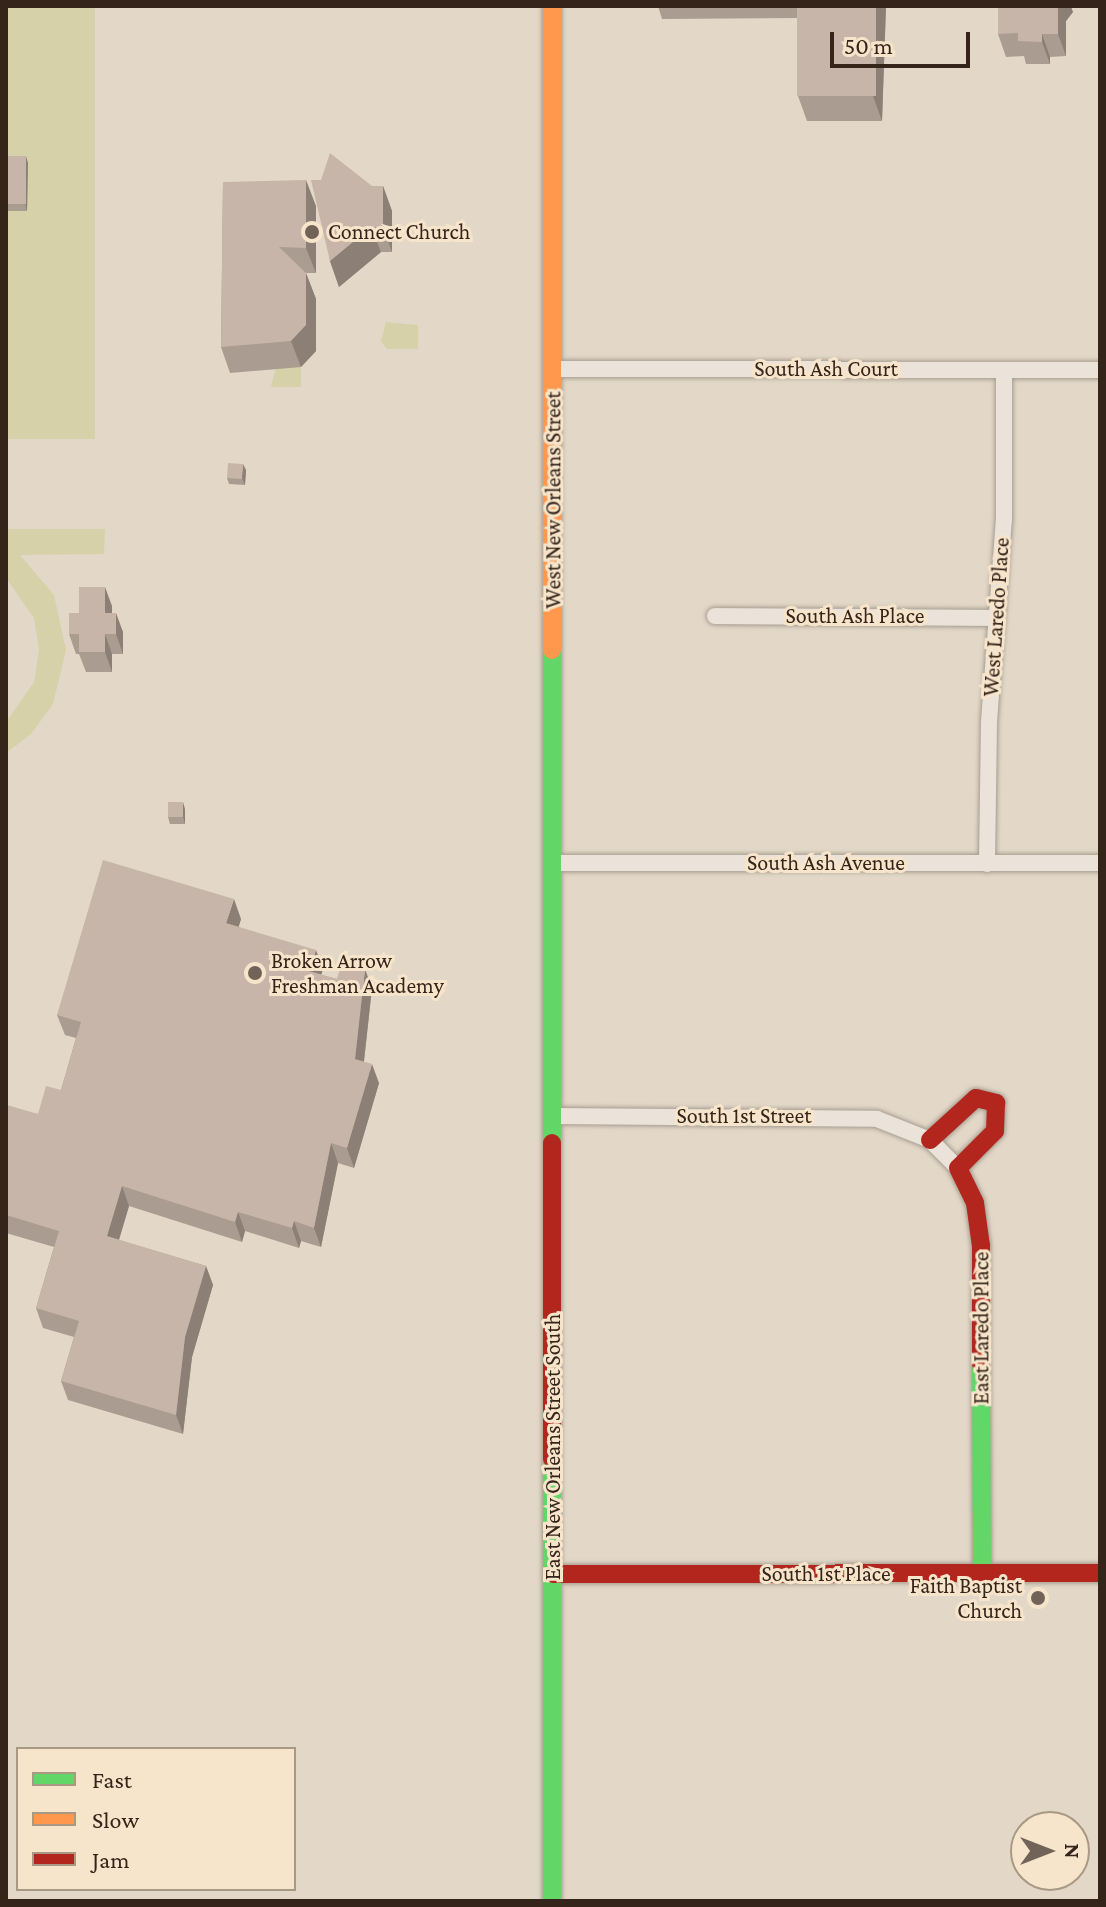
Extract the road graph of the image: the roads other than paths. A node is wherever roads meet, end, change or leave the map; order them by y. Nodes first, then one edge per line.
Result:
1 (552, 6) edge
2 (553, 369) junction
3 (1004, 370) junction
4 (1100, 370) edge
5 (715, 616) dead end
6 (996, 618) junction
7 (553, 863) junction
8 (1100, 863) edge
9 (987, 864) junction
10 (553, 993) joint
11 (553, 1116) junction
12 (930, 1140) junction
13 (958, 1168) junction
14 (982, 1573) junction
15 (1100, 1573) edge
16 (553, 1574) junction
17 (552, 1901) edge

1 - 2 main road, West New Orleans Street
2 - 3 street, South Ash Court
2 - 7 main road, West New Orleans Street
3 - 4 street, South Ash Court
3 - 6 street, West Laredo Place
5 - 6 street, South Ash Place
6 - 9 street, West Laredo Place
7 - 9 street, South Ash Avenue
7 - 10 main road, West New Orleans Street
8 - 9 street, South Ash Avenue
10 - 11 main road, East New Orleans Street South
11 - 12 street, South 1st Street
11 - 16 main road, East New Orleans Street South
12 - 13 street, South 1st Street
12 - 13 main road
13 - 14 main road, East Laredo Place
14 - 15 main road, South 1st Place
14 - 16 main road, South 1st Place
16 - 17 main road, East New Orleans Street South

